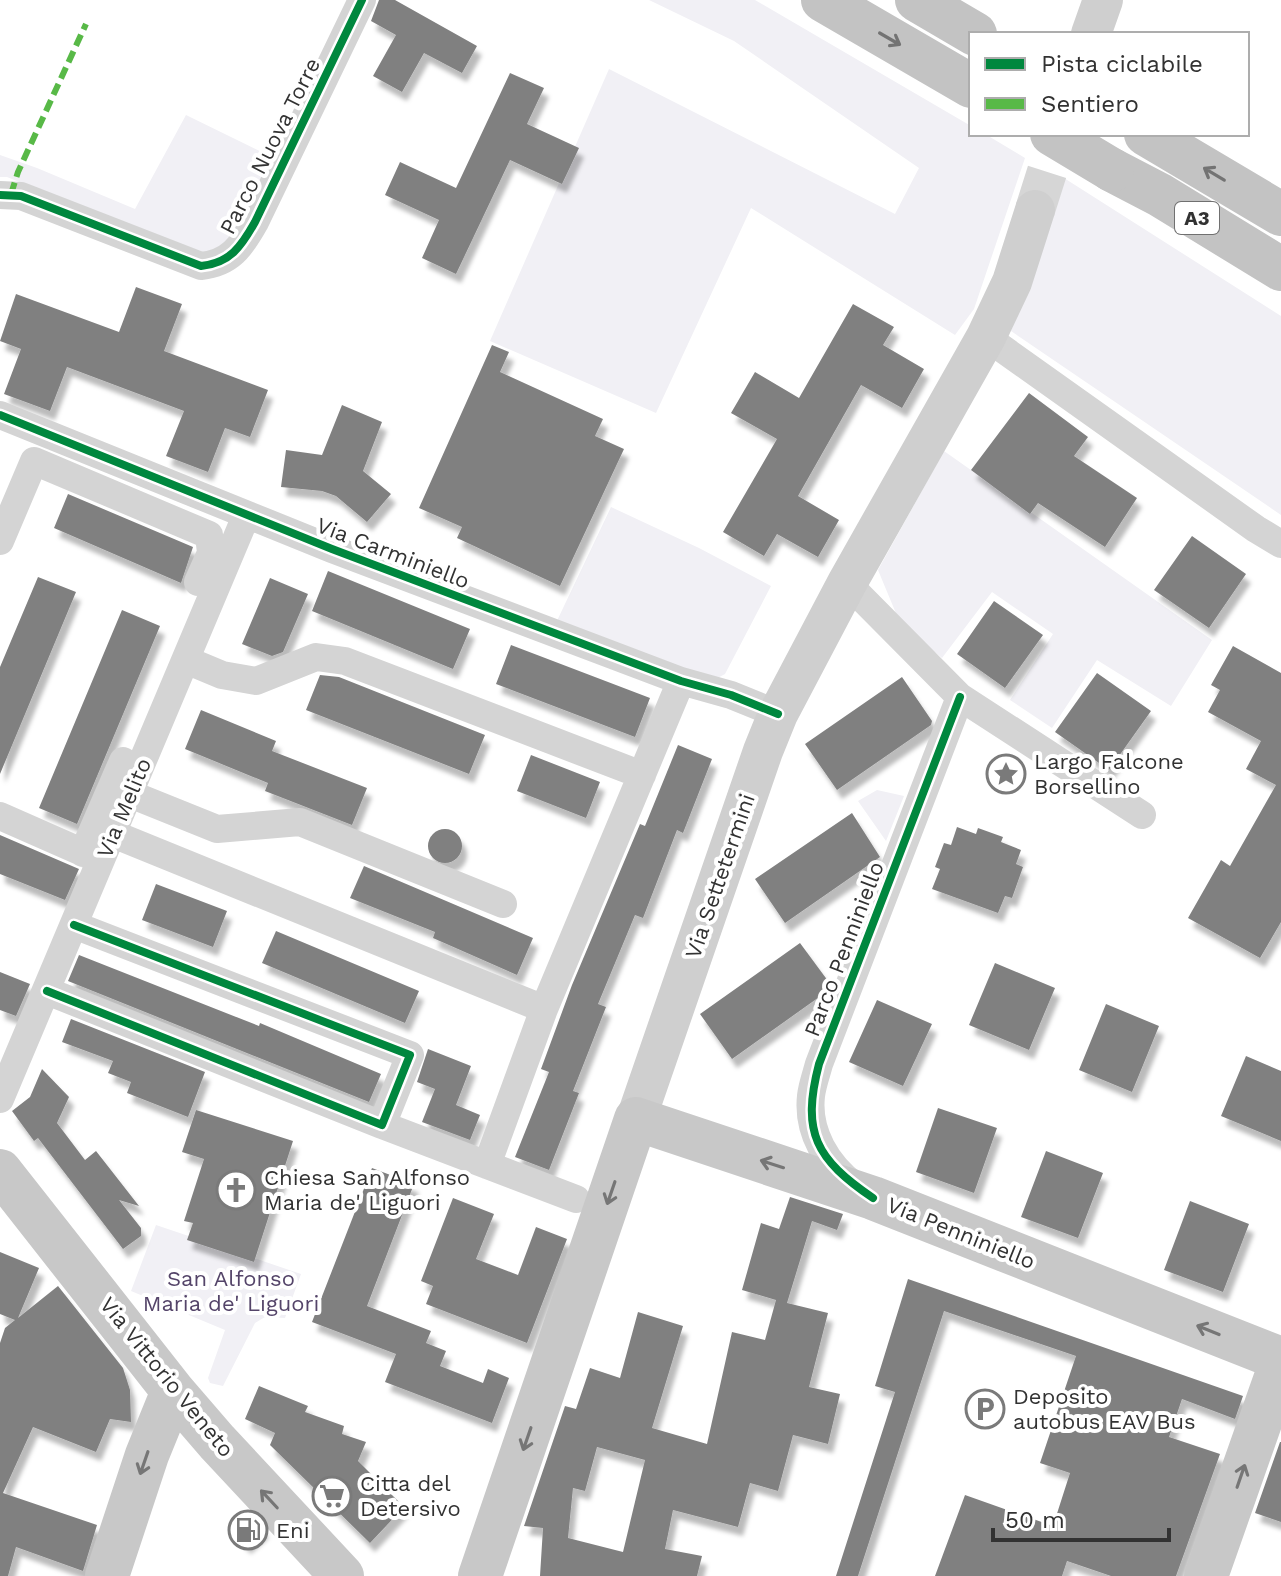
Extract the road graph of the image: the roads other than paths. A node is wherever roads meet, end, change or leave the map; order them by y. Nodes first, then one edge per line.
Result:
1 (362, 0) edge
2 (823, 0) edge
3 (917, 0) edge
4 (1103, 0) edge
5 (972, 32) edge
6 (1092, 32) edge
7 (969, 85) edge
8 (1055, 136) edge
9 (1149, 136) edge
10 (0, 195) edge
11 (1035, 210) tunnel mouth
12 (1281, 214) edge
13 (1277, 267) edge
14 (986, 337) junction
15 (0, 415) edge
16 (246, 516) junction
17 (0, 541) edge
18 (1281, 544) edge
19 (847, 583) junction
20 (186, 660) junction
21 (681, 681) junction
22 (960, 697) junction
23 (778, 714) junction
24 (642, 775) junction
25 (130, 794) junction
26 (1142, 815) dead end
27 (0, 816) edge
28 (113, 834) junction
29 (92, 857) junction
30 (503, 904) dead end
31 (74, 925) junction
32 (47, 991) junction
33 (544, 1009) junction
34 (0, 1099) edge
35 (636, 1119) junction
36 (382, 1125) junction
37 (487, 1165) junction
38 (0, 1171) edge
39 (873, 1198) junction
40 (576, 1199) dead end
41 (1281, 1361) edge
42 (173, 1391) junction
43 (107, 1576) edge
44 (342, 1576) edge
45 (480, 1576) edge
46 (1206, 1576) edge

1 - 10 street, Parco Nuova Torre
2 -> 7 highway
3 - 5 highway
4 - 6 main road
8 - 13 highway, A3, bridge
12 -> 9 highway, A3
11 - 14 main road, Via Settetermini
14 - 18 street
14 - 19 main road, Via Settetermini
15 - 16 street, Via Carminiello
16 - 20 street, Via Melito
16 - 21 street, Via Carminiello
17 - 29 street
19 - 22 street
19 - 23 main road, Via Settetermini
20 - 24 street
20 - 25 street, Via Melito
21 - 23 street, Via Carminiello
21 - 24 street
22 - 26 street
22 - 39 street, Parco Penniniello
23 - 35 main road, Via Settetermini
24 - 33 street
25 - 28 street, Via Melito
25 - 30 street
27 - 29 street
28 - 29 street, Via Melito
28 - 33 street
29 - 31 street, Via Melito
31 - 32 street, Via Melito
31 - 36 street
32 - 34 street, Via Melito
32 - 36 street
33 - 37 street
39 -> 35 main road, Via Penniniello
35 -> 45 main road, Via Settetermini
36 - 37 street
37 - 40 street
38 - 42 main road, Via Vittorio Veneto
41 -> 39 main road, Via Penniniello
46 -> 41 main road
42 -> 43 main road
44 -> 42 main road, Via Vittorio Veneto

